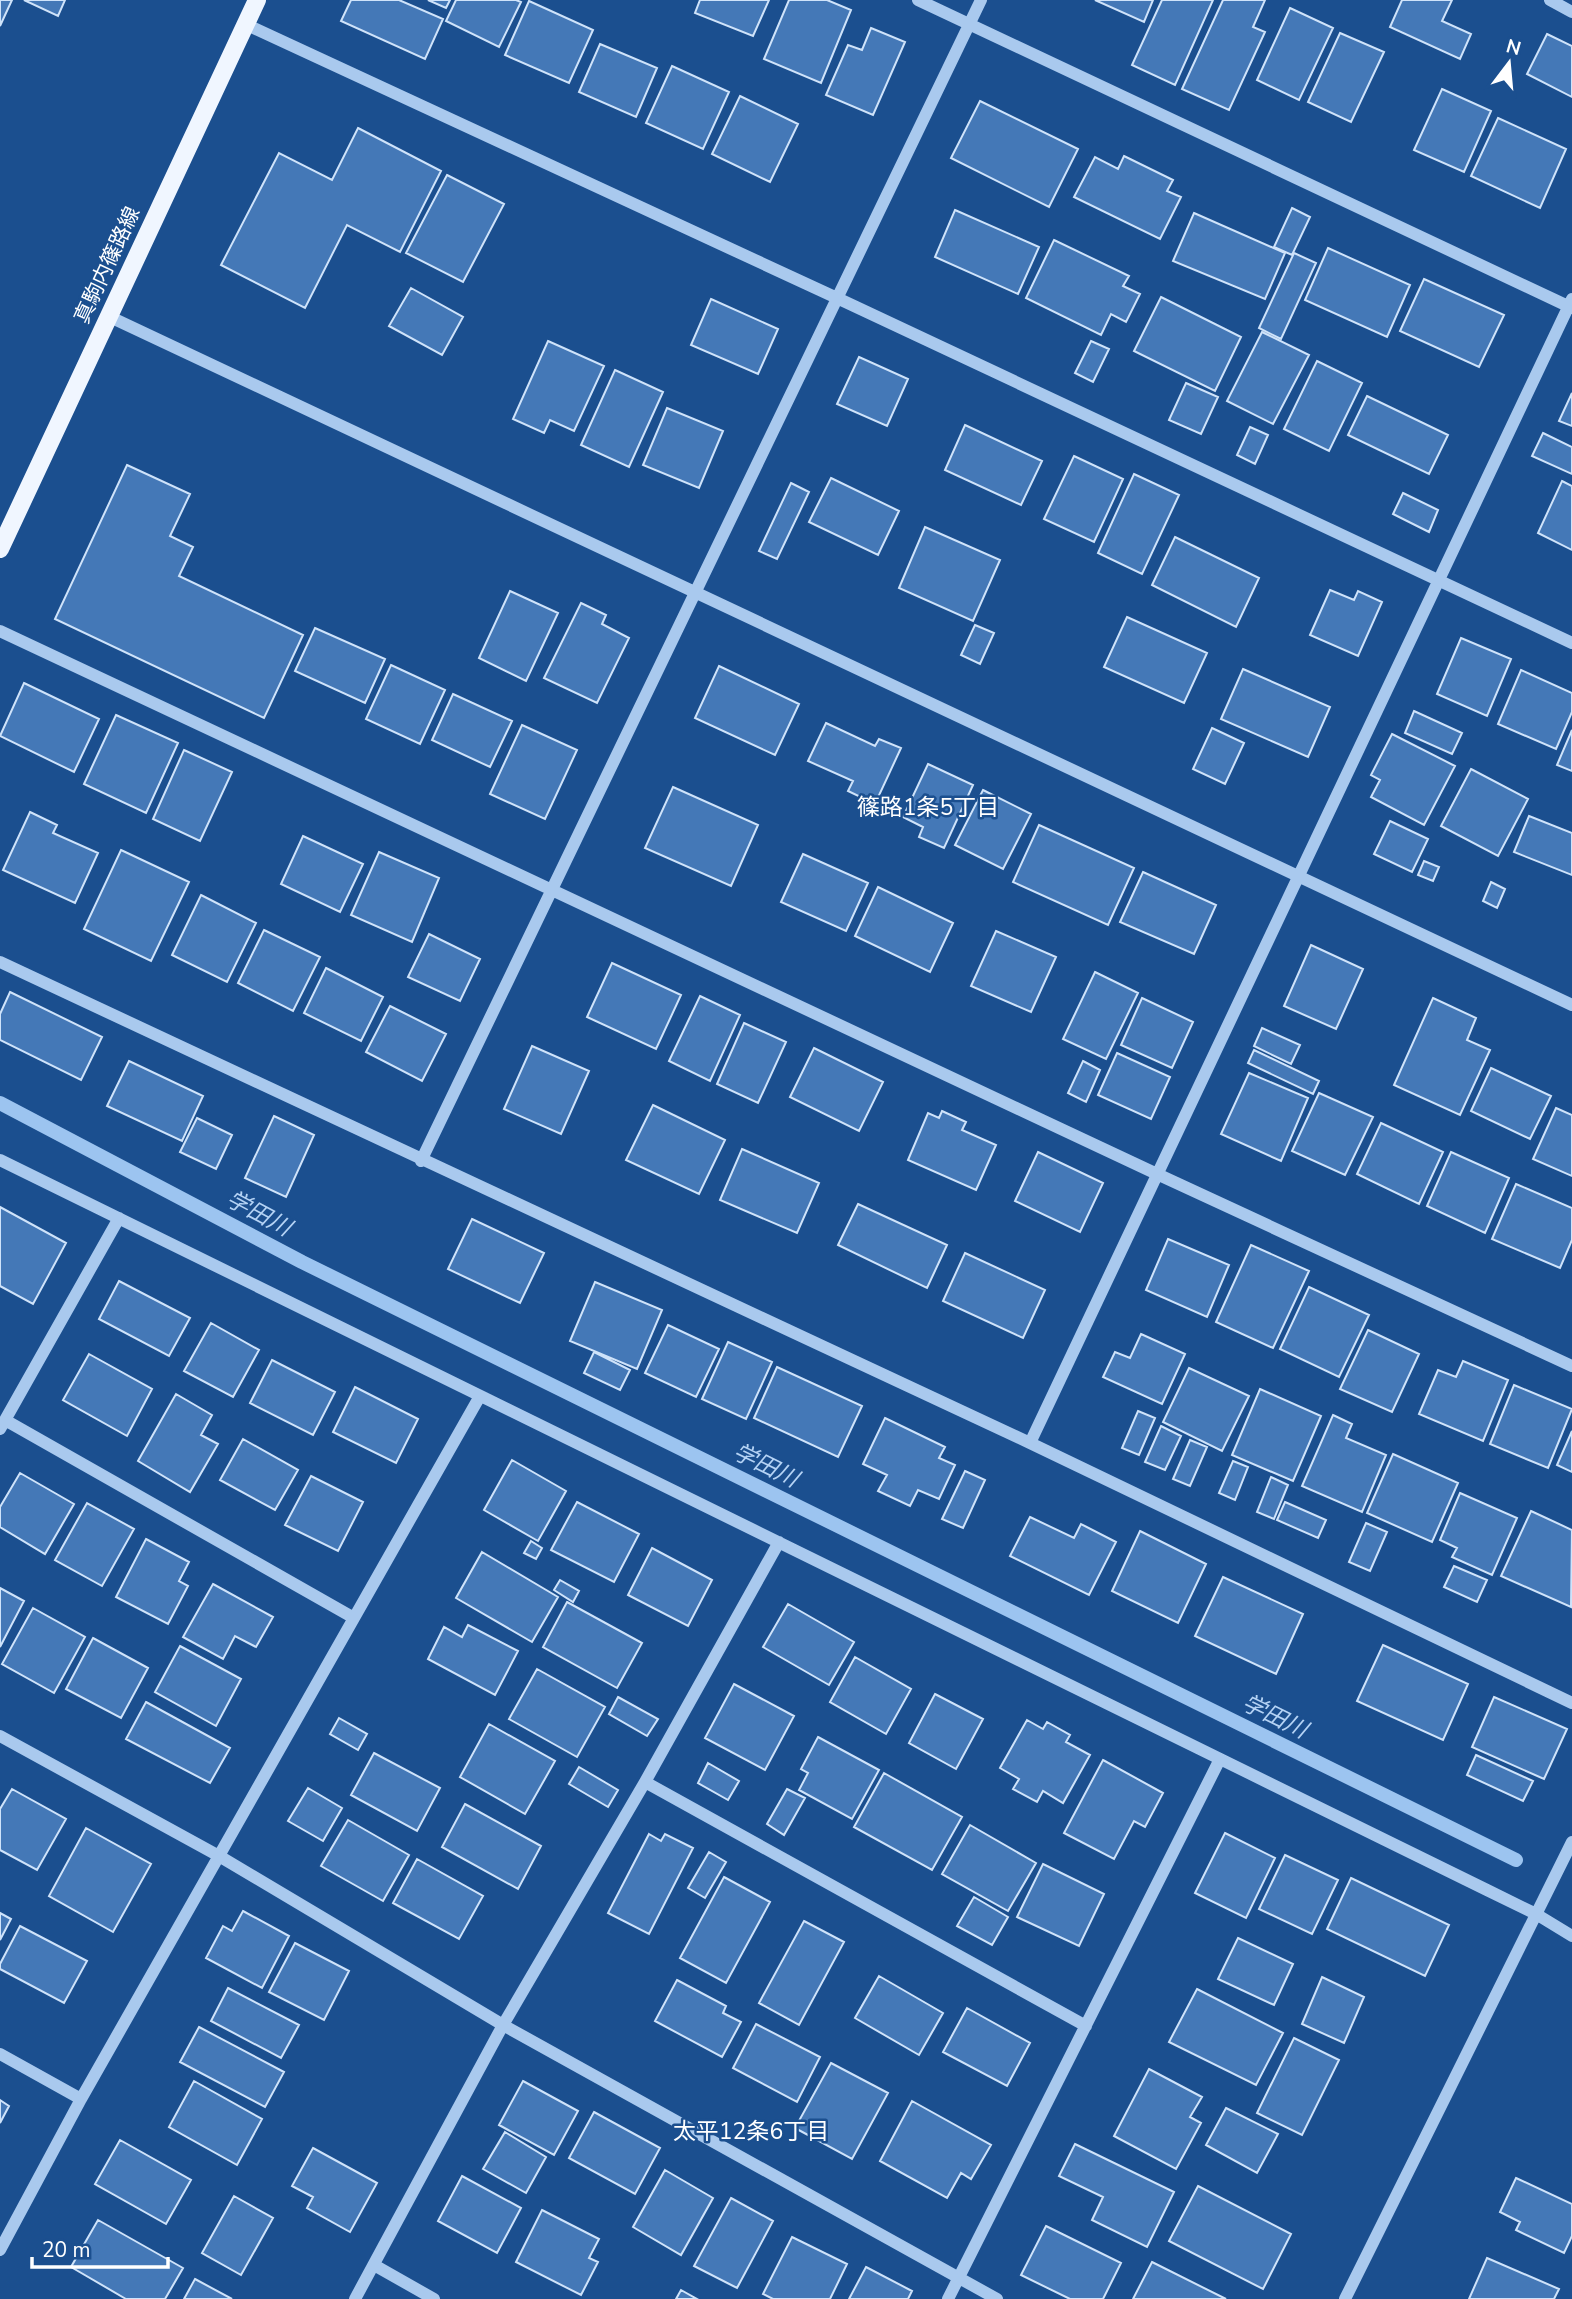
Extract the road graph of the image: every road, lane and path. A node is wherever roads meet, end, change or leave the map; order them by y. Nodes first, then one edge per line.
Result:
1 (257, 0) edge
2 (918, 0) edge
3 (981, 0) edge
4 (1550, 0) edge
5 (1572, 12) edge
6 (246, 24) junction
7 (970, 24) junction
8 (837, 298) junction
9 (1571, 305) edge
10 (108, 316) junction
11 (0, 550) edge
12 (1439, 580) junction
13 (696, 592) junction
14 (0, 631) edge
15 (1572, 643) edge
16 (1299, 877) junction
17 (552, 890) junction
18 (0, 962) edge
19 (1572, 1005) edge
20 (0, 1160) edge
21 (421, 1161) junction
22 (1157, 1174) junction
23 (119, 1219) junction
24 (1572, 1366) edge
25 (480, 1396) junction
26 (2, 1424) edge
27 (1030, 1443) junction
28 (779, 1542) junction
29 (354, 1618) junction
30 (1572, 1703) edge
31 (0, 1736) edge
32 (1220, 1759) junction
33 (645, 1783) junction
34 (1572, 1843) edge
35 (219, 1856) junction
36 (1536, 1914) junction
37 (1572, 1936) edge
38 (503, 2025) junction
39 (1086, 2026) junction
40 (0, 2054) edge
41 (81, 2099) junction
42 (0, 2250) edge
43 (374, 2265) junction
44 (960, 2277) junction
45 (355, 2299) edge
46 (433, 2299) edge
47 (948, 2299) edge
48 (997, 2299) edge
49 (1345, 2299) edge

1 - 6 main road, 真駒内篠路線
2 - 7 street
3 - 7 street
4 - 5 street
6 - 8 street
6 - 10 main road, 真駒内篠路線
7 - 8 street
7 - 9 street
8 - 12 street
8 - 13 street
9 - 12 street
10 - 11 main road, 真駒内篠路線
10 - 13 street
12 - 15 street
12 - 16 street
13 - 16 street
13 - 17 street
14 - 17 street
16 - 19 street
16 - 22 street
17 - 21 street
17 - 22 street
18 - 21 street
20 - 23 street
21 - 27 street
22 - 24 street
22 - 27 street
23 - 25 street
23 - 26 street
25 - 28 street
25 - 29 street
26 - 29 street
27 - 30 street
28 - 32 street
28 - 33 street
29 - 35 street
31 - 35 street
32 - 36 street
32 - 39 street
33 - 38 street
33 - 39 street
34 - 36 street
35 - 38 street
35 - 41 street
36 - 37 street
36 - 49 street
38 - 43 street
38 - 44 street
39 - 44 street
40 - 41 street
41 - 42 street
43 - 45 street
43 - 46 street
44 - 47 street
44 - 48 street

